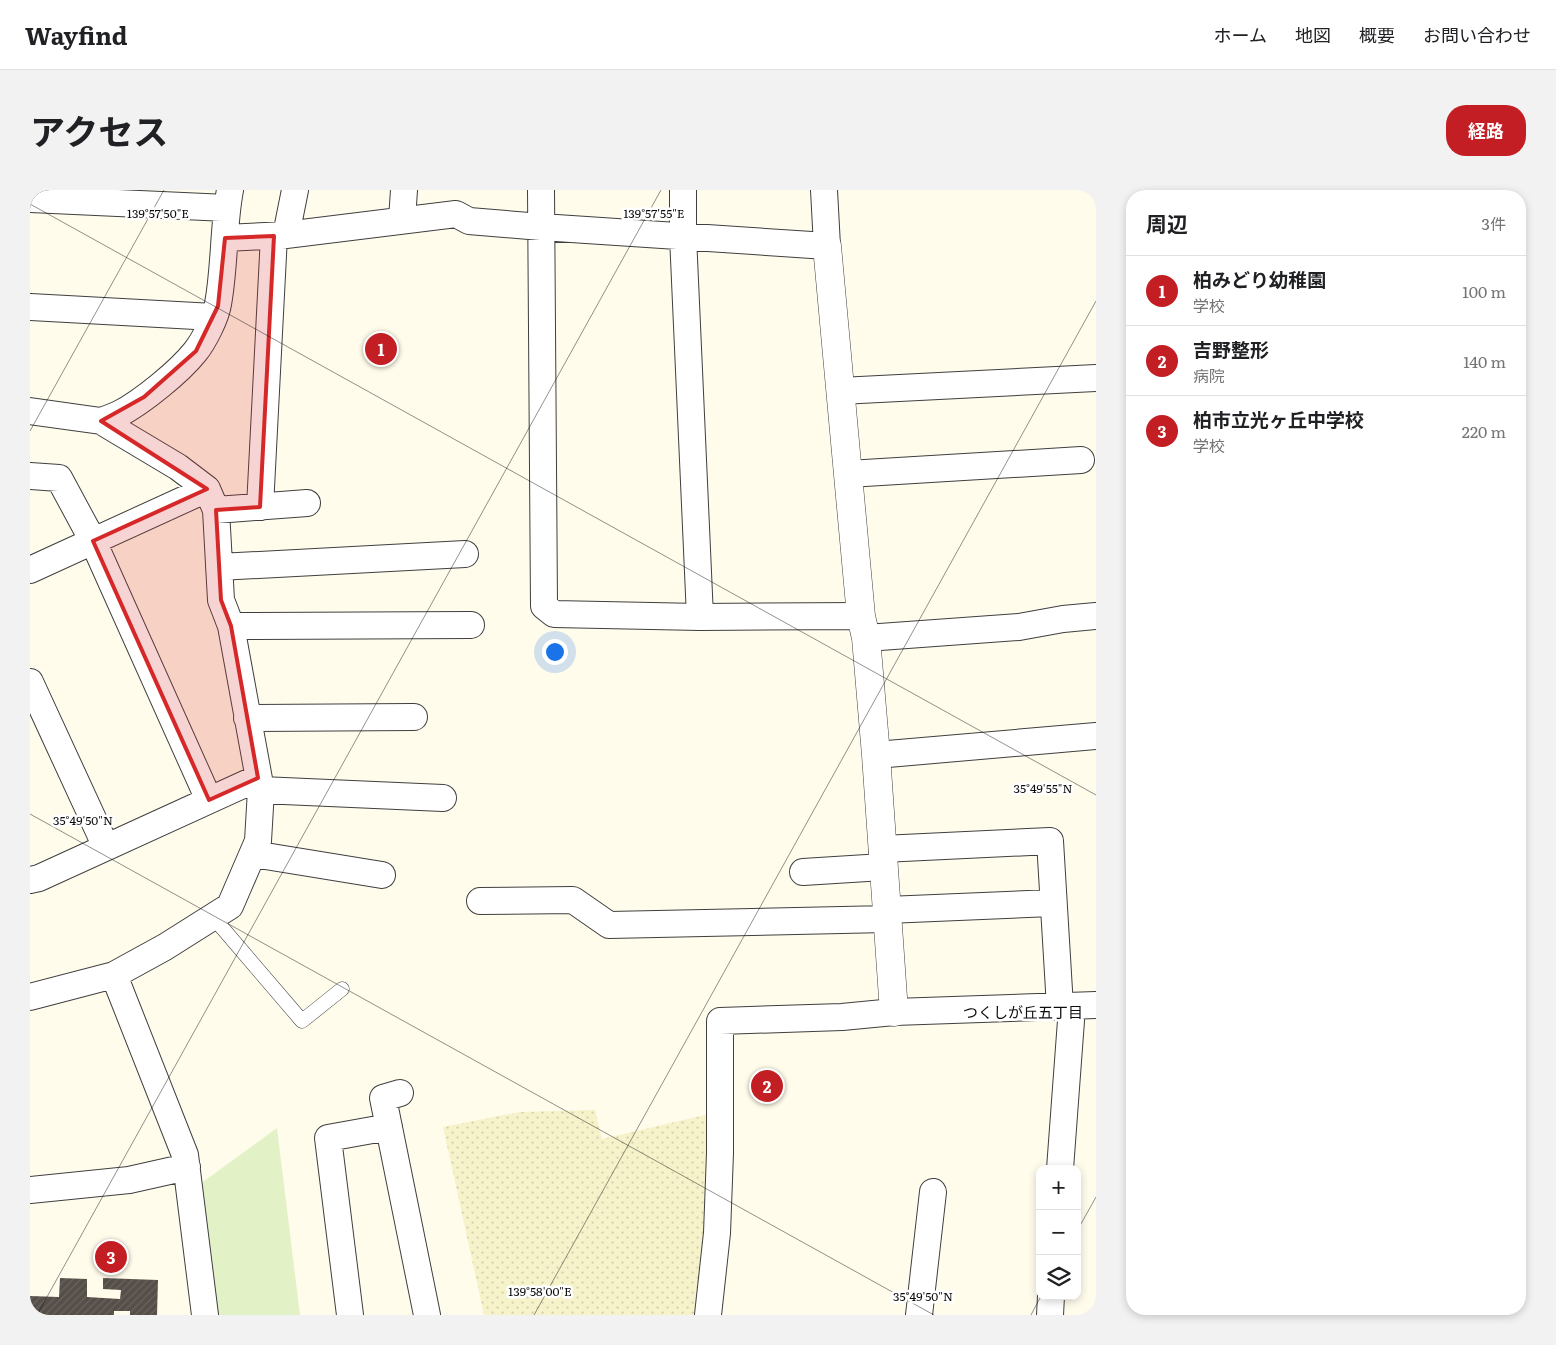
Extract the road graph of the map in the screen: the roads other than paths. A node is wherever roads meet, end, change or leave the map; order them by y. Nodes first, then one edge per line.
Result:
1 (295, 190) edge
2 (404, 190) edge
3 (541, 190) edge
4 (684, 190) edge
5 (824, 190) edge
6 (30, 199) edge
7 (229, 199) edge
8 (402, 220) junction
9 (541, 227) junction
10 (280, 235) junction
11 (683, 236) junction
12 (225, 238) junction
13 (827, 246) junction
14 (30, 307) edge
15 (214, 317) junction
16 (1096, 378) edge
17 (840, 391) junction
18 (30, 411) edge
19 (101, 421) junction
20 (1081, 460) dead end
21 (848, 474) junction
22 (30, 476) edge
23 (212, 500) junction
24 (307, 503) dead end
25 (260, 507) junction
26 (93, 541) junction
27 (465, 554) dead end
28 (218, 567) junction
29 (30, 570) edge
30 (1096, 616) edge
31 (700, 617) junction
32 (231, 626) junction
33 (472, 626) dead end
34 (863, 627) junction
35 (30, 682) edge
36 (414, 717) dead end
37 (246, 718) junction
38 (1096, 736) edge
39 (876, 755) junction
40 (259, 784) junction
41 (442, 798) dead end
42 (209, 800) junction
43 (106, 847) junction
44 (253, 854) junction
45 (883, 858) junction
46 (803, 872) dead end
47 (382, 875) dead end
48 (30, 880) edge
49 (480, 901) dead end
50 (1052, 903) junction
51 (887, 915) junction
52 (213, 916) junction
53 (114, 975) junction
54 (342, 989) dead end
55 (30, 997) edge
56 (1076, 1006) edge
57 (894, 1012) junction
58 (400, 1093) dead end
59 (389, 1127) junction
60 (1060, 1165) edge
61 (187, 1167) junction
62 (30, 1190) edge
63 (933, 1192) dead end
64 (1051, 1300) edge
65 (205, 1315) edge
66 (350, 1315) edge
67 (427, 1315) edge
68 (708, 1315) edge
69 (919, 1315) edge
70 (1050, 1315) edge

1 - 10 street
2 - 8 street
3 - 9 street
4 - 11 street
5 - 13 street
6 - 7 street
7 - 12 street
8 - 9 street
8 - 10 street
9 - 11 street
9 - 31 street
10 - 12 street
10 - 25 street
11 - 13 street
11 - 31 street
12 - 15 street
13 - 17 street
14 - 15 street
15 - 19 street
16 - 17 street
17 - 21 street
18 - 19 street
19 - 23 street
20 - 21 street
21 - 34 street
22 - 26 street
23 - 25 street
23 - 26 street
23 - 28 street
24 - 25 street
26 - 29 street
26 - 42 street
27 - 28 street
28 - 32 street
30 - 34 street
31 - 34 street
32 - 33 street
32 - 37 street
34 - 39 street
35 - 43 street
36 - 37 street
37 - 40 street
38 - 39 street
39 - 45 street
40 - 41 street
40 - 42 street
40 - 44 street
42 - 43 street
43 - 48 street
44 - 47 street
44 - 52 street
45 - 46 street
45 - 50 street
45 - 51 street
49 - 51 street
50 - 51 street
50 - 56 street
51 - 57 street
52 - 53 street
52 - 54 lane
53 - 55 street
53 - 61 street
56 - 57 street
56 - 60 street
57 - 68 street
58 - 59 street
59 - 66 street
59 - 67 street
61 - 62 street
61 - 65 street
63 - 69 street
64 - 70 street

